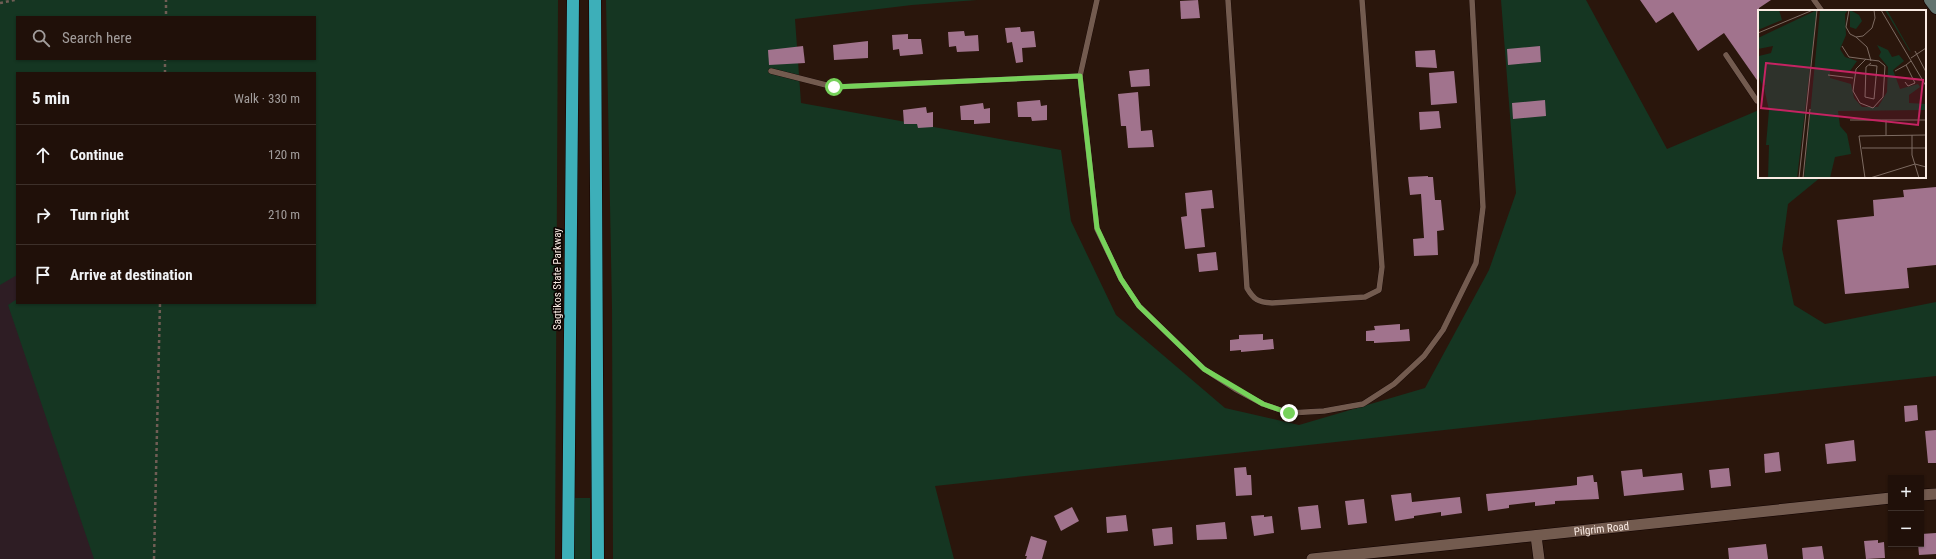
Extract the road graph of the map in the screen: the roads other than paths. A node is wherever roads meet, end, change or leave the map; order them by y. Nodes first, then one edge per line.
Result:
1 (572, 0) edge
2 (595, 0) edge
3 (1097, 0) edge
4 (1228, 0) edge
5 (1362, 0) edge
6 (1472, 0) edge
7 (1814, 0) edge
8 (1930, 0) edge
9 (1936, 8) edge
10 (1821, 10) edge
11 (1726, 55) dead end
12 (771, 71) dead end
13 (1080, 76) junction
14 (1758, 100) edge
15 (1936, 494) edge
16 (1924, 495) edge
17 (1888, 498) edge
18 (1536, 536) junction
19 (568, 559) edge
20 (598, 559) edge
21 (1312, 559) edge
22 (1539, 559) edge

1 - 19 highway, Sagtikos State Parkway
2 - 20 highway
3 - 13 lane
4 - 5 lane
6 - 13 lane
7 - 10 lane
8 - 9 main road
11 - 14 lane
12 - 13 lane
15 - 16 street
17 - 18 street, Pilgrim Road
18 - 21 street, Pilgrim Road
18 - 22 street

